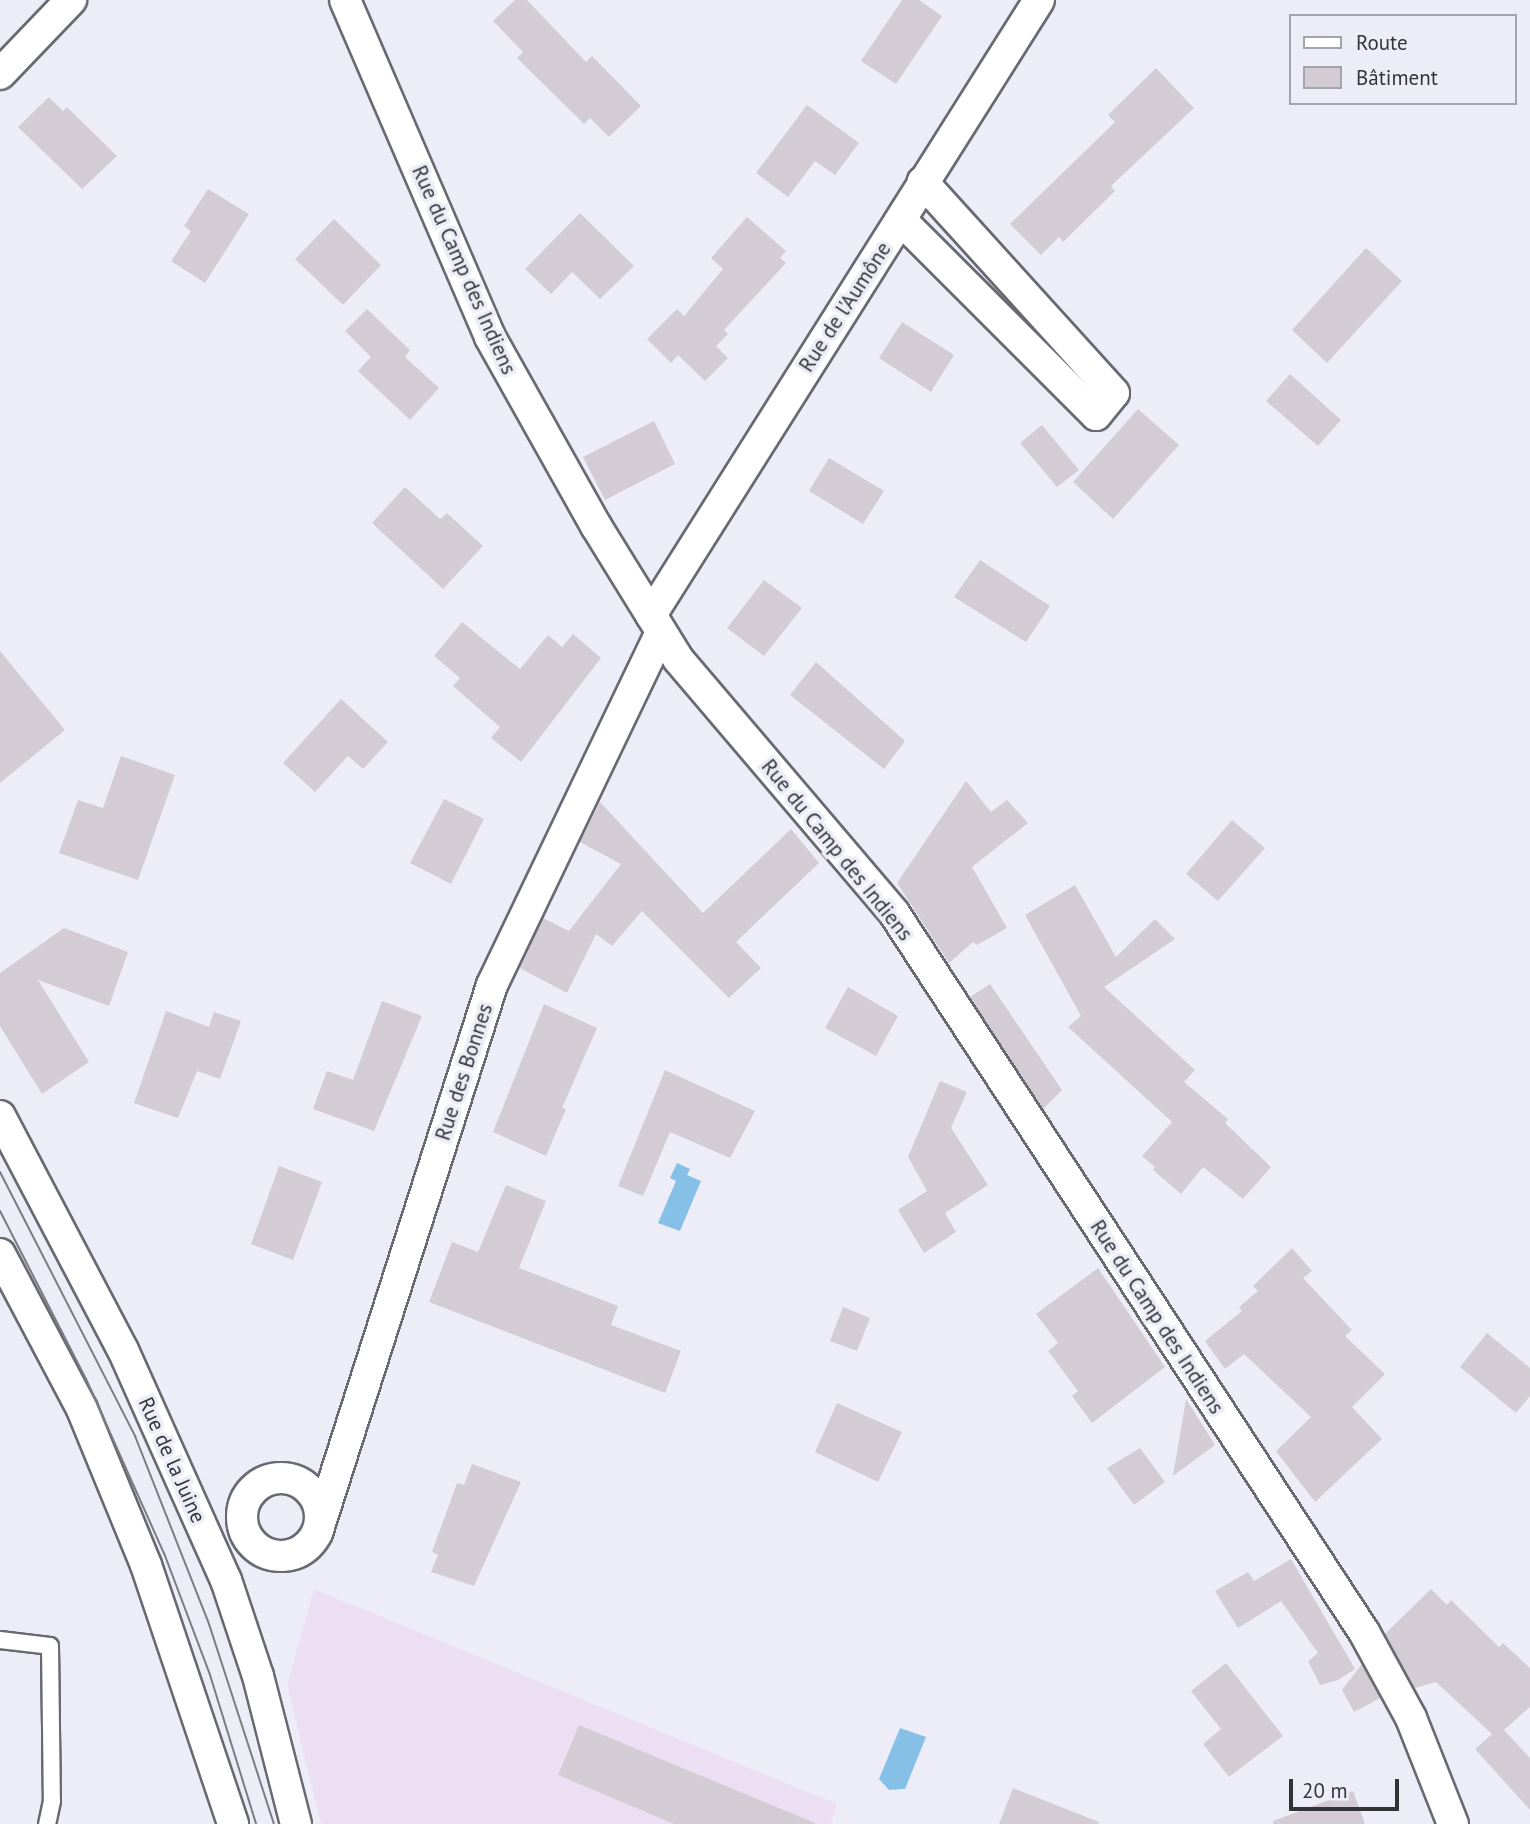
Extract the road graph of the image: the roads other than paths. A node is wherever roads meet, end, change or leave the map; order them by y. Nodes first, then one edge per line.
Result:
1 (71, 0) edge
2 (345, 0) edge
3 (1039, 0) edge
4 (0, 74) edge
5 (923, 182) junction
6 (902, 221) junction
7 (656, 623) junction
8 (0, 1116) edge
9 (0, 1254) edge
10 (317, 1534) dead end
11 (0, 1640) edge
12 (47, 1824) edge
13 (233, 1824) edge
14 (296, 1824) edge
15 (1453, 1824) edge

1 - 4 street
2 - 7 street, Rue du Camp des Indiens
3 - 5 street, Rue de l'Aumône
5 - 6 street, Rue de l'Aumône
5 - 6 street
6 - 7 street, Rue de l'Aumône
7 - 10 street, Rue des Bonnes
7 - 15 street, Rue du Camp des Indiens
8 - 14 street, Rue de la Juine
9 - 13 street
11 - 12 lane

